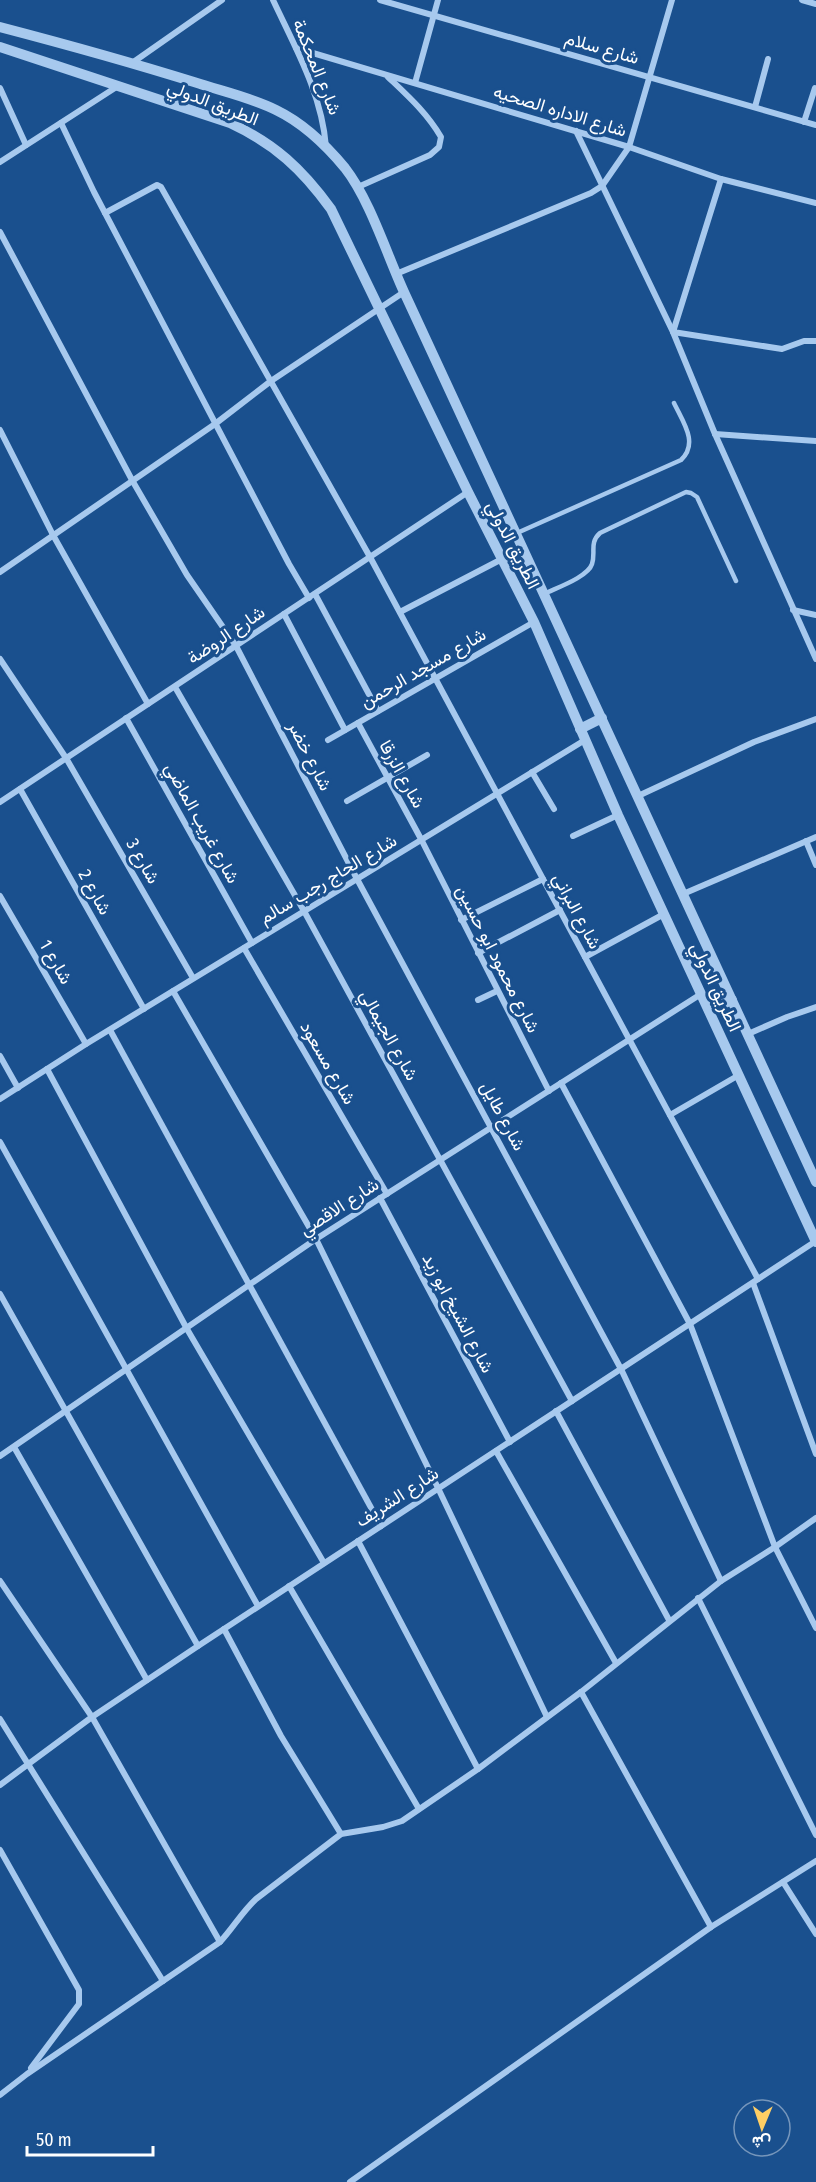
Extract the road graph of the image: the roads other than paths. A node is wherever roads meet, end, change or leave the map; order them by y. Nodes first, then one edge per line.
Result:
1 (222, 0) edge
2 (273, 0) edge
3 (380, 0) edge
4 (438, 0) edge
5 (672, 0) edge
6 (802, 0) edge
7 (816, 4) edge
8 (433, 15) junction
9 (0, 27) edge
10 (0, 47) edge
11 (296, 48) junction
12 (768, 59) dead end
13 (132, 63) junction
14 (387, 76) junction
15 (650, 77) junction
16 (415, 83) junction
17 (118, 86) junction
18 (815, 88) edge
19 (1, 92) edge
20 (754, 107) junction
21 (804, 122) junction
22 (61, 123) junction
23 (816, 125) edge
24 (576, 131) junction
25 (26, 145) junction
26 (327, 147) junction
27 (629, 147) junction
28 (0, 162) edge
29 (721, 178) junction
30 (602, 186) junction
31 (358, 187) junction
32 (816, 203) edge
33 (105, 213) junction
34 (0, 232) edge
35 (396, 274) junction
36 (404, 292) junction
37 (379, 309) junction
38 (673, 332) junction
39 (816, 341) edge
40 (271, 381) junction
41 (674, 403) dead end
42 (215, 424) junction
43 (0, 430) edge
44 (715, 434) junction
45 (816, 441) edge
46 (132, 480) junction
47 (468, 492) junction
48 (517, 533) junction
49 (53, 535) junction
50 (370, 557) junction
51 (502, 559) junction
52 (0, 572) edge
53 (736, 581) dead end
54 (544, 594) junction
55 (312, 596) junction
56 (793, 610) junction
57 (400, 612) junction
58 (284, 614) junction
59 (816, 615) edge
60 (534, 622) junction
61 (236, 646) junction
62 (0, 659) edge
63 (816, 660) edge
64 (435, 678) junction
65 (175, 687) junction
66 (148, 704) junction
67 (378, 711) junction
68 (126, 718) junction
69 (602, 718) junction
70 (816, 719) edge
71 (358, 723) junction
72 (580, 729) junction
73 (345, 730) junction
74 (328, 740) dead end
75 (585, 740) junction
76 (427, 755) dead end
77 (66, 758) junction
78 (532, 772) junction
79 (387, 778) junction
80 (20, 789) junction
81 (497, 793) junction
82 (638, 796) junction
83 (347, 801) dead end
84 (0, 802) edge
85 (554, 809) dead end
86 (618, 815) junction
87 (573, 836) dead end
88 (816, 837) edge
89 (421, 839) junction
90 (806, 841) junction
91 (816, 865) edge
92 (357, 879) junction
93 (543, 879) junction
94 (683, 894) junction
95 (0, 896) edge
96 (560, 910) junction
97 (304, 911) junction
98 (664, 914) junction
99 (461, 920) junction
100 (252, 943) junction
101 (244, 948) junction
102 (478, 953) junction
103 (585, 957) junction
104 (194, 978) junction
105 (173, 991) junction
106 (497, 991) junction
107 (701, 994) junction
108 (478, 1000) dead end
109 (732, 1000) junction
110 (816, 1007) edge
111 (144, 1009) junction
112 (709, 1010) junction
113 (110, 1030) junction
114 (748, 1034) junction
115 (630, 1039) junction
116 (86, 1044) junction
117 (0, 1056) edge
118 (47, 1069) junction
119 (739, 1075) junction
120 (561, 1083) junction
121 (18, 1088) junction
122 (549, 1091) junction
123 (0, 1099) edge
124 (670, 1115) junction
125 (492, 1127) junction
126 (0, 1142) edge
127 (441, 1160) junction
128 (816, 1182) edge
129 (387, 1194) junction
130 (380, 1198) junction
131 (316, 1239) junction
132 (816, 1242) edge
133 (756, 1281) junction
134 (250, 1285) junction
135 (0, 1294) edge
136 (690, 1324) junction
137 (187, 1329) junction
138 (621, 1369) junction
139 (127, 1370) junction
140 (572, 1401) junction
141 (67, 1410) junction
142 (556, 1411) junction
143 (510, 1442) junction
144 (14, 1447) junction
145 (496, 1451) junction
146 (816, 1454) edge
147 (0, 1456) edge
148 (438, 1488) junction
149 (816, 1518) edge
150 (381, 1526) junction
151 (358, 1541) junction
152 (776, 1547) junction
153 (324, 1563) junction
154 (0, 1581) edge
155 (721, 1581) junction
156 (289, 1586) junction
157 (698, 1598) junction
158 (258, 1606) junction
159 (669, 1620) junction
160 (816, 1628) edge
161 (224, 1629) junction
162 (198, 1646) junction
163 (616, 1663) junction
164 (147, 1680) junction
165 (580, 1692) junction
166 (92, 1717) junction
167 (547, 1717) junction
168 (0, 1719) edge
169 (28, 1764) junction
170 (478, 1769) junction
171 (0, 1785) edge
172 (419, 1809) junction
173 (341, 1834) junction
174 (816, 1835) edge
175 (0, 1850) edge
176 (816, 1861) edge
177 (783, 1882) junction
178 (711, 1927) junction
179 (816, 1934) edge
180 (220, 1942) junction
181 (163, 1981) junction
182 (27, 2074) junction
183 (0, 2095) edge
184 (350, 2182) edge

1 - 13 street
2 - 11 street, شارع المحكمة
3 - 8 street, شارع سلام
4 - 8 street
5 - 15 street
6 - 7 street
8 - 15 street, شارع سلام
8 - 16 street
9 - 13 street, الطريق الدولي
10 - 17 street, الطريق الدولي
11 - 14 street, شارع الاداره الصحيه
11 - 26 street, شارع المحكمة
12 - 20 street
13 - 26 street, الطريق الدولي
14 - 16 street, شارع الاداره الصحيه
14 - 31 street
15 - 20 street, شارع سلام
15 - 27 street
16 - 24 street, شارع الاداره الصحيه
17 - 22 street
17 - 37 street, الطريق الدولي
18 - 21 street
19 - 25 street
20 - 21 street, شارع سلام
21 - 23 street, شارع سلام
22 - 25 street
22 - 33 street
24 - 27 street, شارع الاداره الصحيه
24 - 30 street
25 - 28 street
26 - 31 street, الطريق الدولي
27 - 29 street, شارع الاداره الصحيه
27 - 30 street
29 - 32 street, شارع الاداره الصحيه
29 - 38 street
30 - 35 street
30 - 38 street
31 - 35 street, الطريق الدولي
33 - 40 street, شارع البراني
33 - 42 street
34 - 46 street, شارع خضر
35 - 36 street, الطريق الدولي
36 - 37 street
36 - 48 street, الطريق الدولي
37 - 40 street
37 - 47 street, الطريق الدولي
38 - 39 street
38 - 44 street
40 - 42 street
40 - 50 street, شارع البراني
41 - 48 lane
42 - 46 street
42 - 55 street
43 - 49 street
44 - 45 street
44 - 56 street
46 - 49 street
46 - 61 street, شارع خضر
47 - 50 street, شارع الروضة
47 - 51 street, الطريق الدولي
48 - 54 street, الطريق الدولي
49 - 52 street
49 - 66 street
50 - 55 street, شارع الروضة
50 - 57 street, شارع البراني
51 - 57 street
51 - 60 street, الطريق الدولي
53 - 54 lane
54 - 69 street, الطريق الدولي
55 - 58 street, شارع الروضة
55 - 67 street
56 - 59 street
56 - 63 street
57 - 64 street, شارع البراني
58 - 61 street, شارع الروضة
58 - 73 street
60 - 64 street, شارع مسجد الرحمن
60 - 72 street, الطريق الدولي
61 - 65 street, شارع الروضة
61 - 92 street, شارع خضر
62 - 77 street, شارع 3
64 - 67 street, شارع مسجد الرحمن
64 - 81 street, شارع البراني
65 - 66 street, شارع الروضة
65 - 97 street, شارع الجيمالي
66 - 68 street, شارع الروضة
67 - 71 street, شارع مسجد الرحمن
68 - 77 street, شارع الروضة
68 - 100 street, شارع غريب الماضي
69 - 72 street
69 - 82 street, الطريق الدولي
70 - 82 street
71 - 73 street, شارع مسجد الرحمن
71 - 79 street, شارع الزرقا
72 - 75 street, الطريق الدولي
73 - 74 street, شارع مسجد الرحمن
75 - 78 street, شارع الحاج رجب سالم
75 - 86 street, الطريق الدولي
76 - 79 street
77 - 80 street, شارع الروضة
77 - 104 street, شارع 3
78 - 81 street, شارع الحاج رجب سالم
78 - 85 street
79 - 83 street
79 - 89 street, شارع الزرقا
80 - 84 street, شارع الروضة
80 - 111 street, شارع 2
81 - 89 street, شارع الحاج رجب سالم
81 - 93 street, شارع البراني
82 - 94 street, الطريق الدولي
86 - 87 street
86 - 98 street, الطريق الدولي
88 - 90 street
89 - 92 street, شارع الحاج رجب سالم
89 - 99 street, شارع محمود ابو حسين
90 - 91 street
90 - 94 street
92 - 97 street, شارع الحاج رجب سالم
92 - 125 street, شارع طايل
93 - 96 street, شارع البراني
93 - 99 street
94 - 109 street, الطريق الدولي
95 - 116 street, شارع 1
96 - 102 street
96 - 103 street, شارع البراني
97 - 100 street, شارع الحاج رجب سالم
97 - 127 street, شارع الجيمالي
98 - 103 street
98 - 107 street, الطريق الدولي
99 - 102 street, شارع محمود ابو حسين
100 - 101 street, شارع الحاج رجب سالم
101 - 104 street, شارع الحاج رجب سالم
101 - 129 street, شارع مسعود
102 - 106 street, شارع محمود ابو حسين
103 - 115 street, شارع البراني
104 - 105 street, شارع الحاج رجب سالم
105 - 111 street, شارع الحاج رجب سالم
105 - 131 street
106 - 108 street
106 - 122 street, شارع محمود ابو حسين
107 - 112 street, الطريق الدولي
107 - 115 street, شارع الاقصي
109 - 112 street
109 - 114 street, الطريق الدولي
110 - 114 street
111 - 113 street, شارع الحاج رجب سالم
112 - 119 street, الطريق الدولي
113 - 116 street, شارع الحاج رجب سالم
113 - 134 street
114 - 128 street, الطريق الدولي
115 - 120 street, شارع الاقصي
115 - 124 street, شارع البراني
116 - 118 street, شارع الحاج رجب سالم
117 - 121 street
118 - 121 street, شارع الحاج رجب سالم
118 - 137 street
119 - 124 street
119 - 132 street, الطريق الدولي
120 - 122 street, شارع الاقصي
120 - 136 street
121 - 123 street, شارع الحاج رجب سالم
122 - 125 street, شارع الاقصي
124 - 133 street, شارع البراني
125 - 127 street, شارع الاقصي
125 - 138 street, شارع طايل
126 - 139 street
127 - 129 street, شارع الاقصي
127 - 140 street, شارع الجيمالي
129 - 130 street, شارع الاقصي
130 - 131 street, شارع الاقصي
130 - 143 street, شارع الشيخ ابو زيد
131 - 134 street, شارع الاقصي
131 - 148 street
132 - 133 street, شارع الشريف
133 - 136 street, شارع الشريف
133 - 146 street, شارع البراني
134 - 137 street, شارع الاقصي
134 - 150 street
135 - 141 street
136 - 138 street, شارع الشريف
136 - 152 street
137 - 139 street, شارع الاقصي
137 - 153 street
138 - 140 street, شارع الشريف
138 - 155 street, شارع طايل
139 - 141 street, شارع الاقصي
139 - 158 street
140 - 142 street, شارع الشريف
141 - 144 street, شارع الاقصي
141 - 162 street
142 - 143 street, شارع الشريف
142 - 159 street
143 - 145 street, شارع الشريف
144 - 147 street, شارع الاقصي
144 - 164 street
145 - 148 street, شارع الشريف
145 - 163 street
148 - 150 street, شارع الشريف
148 - 167 street
149 - 152 street
150 - 151 street, شارع الشريف
151 - 153 street, شارع الشريف
151 - 170 street
152 - 155 street
152 - 160 street
153 - 156 street, شارع الشريف
154 - 166 street
155 - 157 street
156 - 158 street, شارع الشريف
156 - 172 street
157 - 159 street
157 - 174 street
158 - 161 street, شارع الشريف
159 - 163 street
161 - 162 street, شارع الشريف
161 - 173 street
162 - 164 street, شارع الشريف
163 - 165 street
164 - 166 street, شارع الشريف
165 - 167 street
165 - 178 street
166 - 169 street, شارع الشريف
166 - 180 street
167 - 170 street
168 - 169 street
169 - 171 street, شارع الشريف
169 - 181 street
170 - 172 street
172 - 173 street
173 - 180 street
175 - 182 street
176 - 177 street
177 - 178 street
177 - 179 street
178 - 184 street
180 - 181 street
181 - 182 street
182 - 183 street

